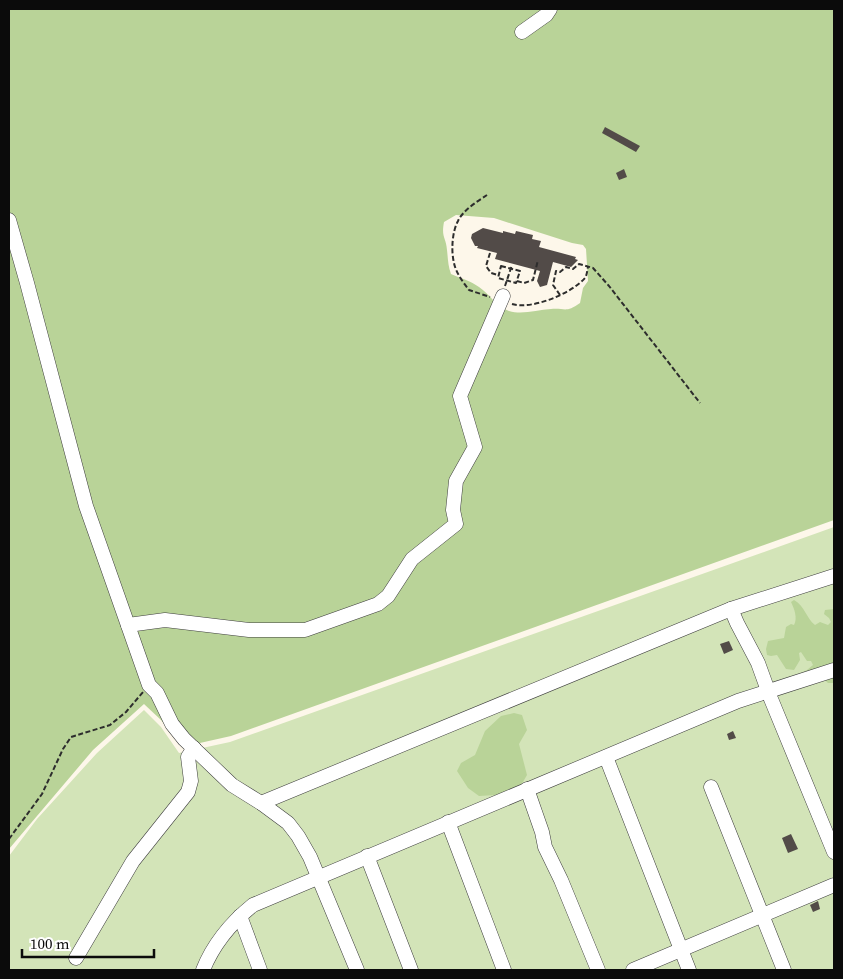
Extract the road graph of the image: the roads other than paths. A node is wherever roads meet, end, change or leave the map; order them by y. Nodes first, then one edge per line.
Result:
1 (550, 9) edge
2 (522, 32) dead end
3 (9, 220) edge
4 (502, 298) road end
5 (834, 576) edge
6 (731, 609) junction
7 (128, 625) junction
8 (834, 670) edge
9 (768, 690) junction
10 (194, 748) junction
11 (606, 757) junction
12 (710, 787) dead end
13 (527, 789) junction
14 (261, 803) junction
15 (448, 822) junction
16 (834, 852) edge
17 (367, 856) junction
18 (318, 876) junction
19 (834, 885) edge
20 (763, 915) junction
21 (240, 916) junction
22 (680, 950) junction
23 (76, 958) dead end
24 (203, 970) edge
25 (260, 970) edge
26 (357, 970) edge
27 (411, 970) edge
28 (504, 970) edge
29 (598, 970) edge
30 (633, 970) edge
31 (689, 970) edge
32 (784, 970) edge

1 - 2 lane
3 - 7 lane
4 - 7 lane
5 - 6 lane
6 - 9 lane
6 - 14 lane
7 - 10 lane
8 - 9 lane
9 - 11 lane
9 - 16 lane
10 - 14 lane
10 - 23 lane
11 - 13 lane
11 - 22 lane
12 - 20 lane
13 - 15 lane
13 - 29 lane
14 - 18 lane
15 - 17 lane
15 - 28 lane
17 - 18 lane
17 - 27 lane
18 - 21 lane
18 - 26 lane
19 - 20 lane
20 - 22 lane
20 - 32 lane
21 - 24 lane
21 - 25 lane
22 - 30 lane
22 - 31 lane

